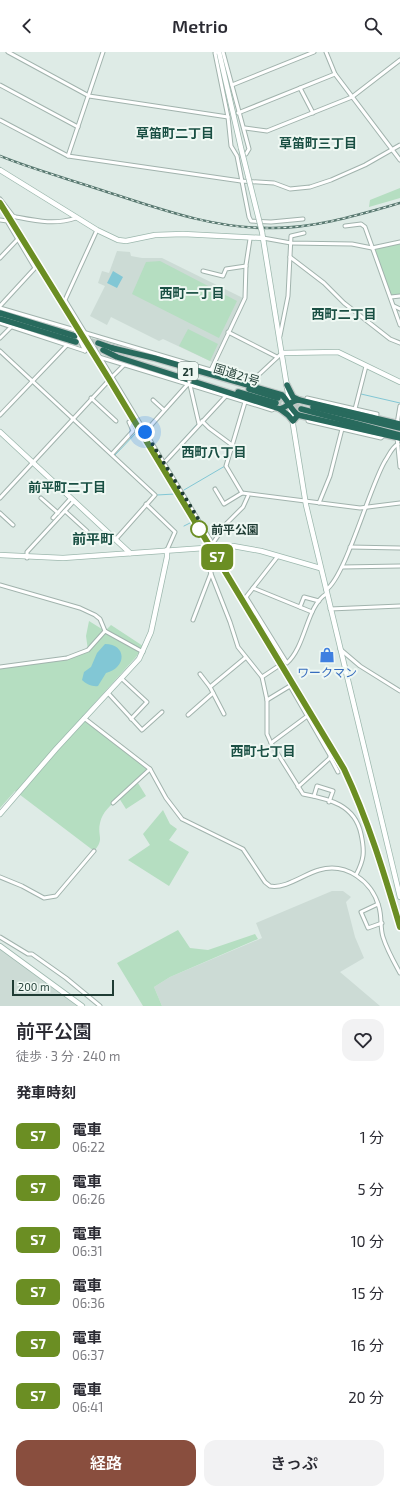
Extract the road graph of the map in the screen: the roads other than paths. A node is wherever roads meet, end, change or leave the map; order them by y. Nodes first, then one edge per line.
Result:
1 (8, 52) edge
2 (103, 52) edge
3 (218, 52) edge
4 (222, 52) edge
5 (314, 52) edge
6 (326, 52) edge
7 (400, 60) edge
8 (335, 74) junction
9 (0, 85) edge
10 (232, 85) junction
11 (300, 88) junction
12 (89, 96) junction
13 (352, 97) junction
14 (238, 113) junction
15 (313, 113) junction
16 (228, 117) junction
17 (0, 120) edge
18 (78, 127) junction
19 (245, 128) junction
20 (400, 145) edge
21 (393, 150) junction
22 (68, 156) junction
23 (237, 156) junction
24 (400, 160) edge
25 (0, 170) edge
26 (241, 181) junction
27 (0, 199) edge
28 (77, 217) junction
29 (303, 219) dead end
30 (0, 220) edge
31 (345, 226) dead end
32 (97, 230) junction
33 (304, 233) dead end
34 (263, 238) junction
35 (18, 239) junction
36 (250, 239) junction
37 (400, 242) edge
38 (291, 243) junction
39 (372, 248) junction
40 (290, 257) junction
41 (0, 258) edge
42 (246, 266) junction
43 (203, 271) dead end
44 (400, 296) edge
45 (391, 297) junction
46 (394, 306) junction
47 (0, 307) edge
48 (400, 310) edge
49 (0, 314) edge
50 (0, 319) edge
51 (0, 323) edge
52 (400, 324) edge
53 (11, 327) junction
54 (228, 332) junction
55 (86, 333) junction
56 (0, 338) edge
57 (280, 340) junction
58 (400, 343) edge
59 (67, 345) junction
60 (0, 351) edge
61 (282, 353) junction
62 (99, 357) junction
63 (277, 357) junction
64 (124, 365) junction
65 (194, 366) junction
66 (366, 366) junction
67 (211, 370) junction
68 (112, 377) junction
69 (33, 381) junction
70 (400, 382) edge
71 (189, 384) junction
72 (287, 385) junction
73 (226, 396) junction
74 (91, 398) junction
75 (153, 400) dead end
76 (245, 402) junction
77 (278, 403) junction
78 (290, 403) junction
79 (302, 406) junction
80 (400, 406) edge
81 (355, 409) junction
82 (164, 410) junction
83 (0, 415) edge
84 (308, 417) junction
85 (72, 418) junction
86 (376, 418) junction
87 (116, 421) dead end
88 (202, 421) junction
89 (293, 421) junction
90 (128, 422) dead end
91 (199, 424) junction
92 (398, 426) edge
93 (342, 429) junction
94 (0, 432) edge
95 (145, 432) junction
96 (384, 435) junction
97 (398, 438) edge
98 (232, 445) junction
99 (112, 454) junction
100 (32, 462) junction
101 (164, 463) junction
102 (400, 467) edge
103 (215, 489) dead end
104 (242, 494) junction
105 (248, 496) junction
106 (0, 498) edge
107 (41, 498) dead end
108 (73, 500) junction
109 (306, 502) junction
110 (319, 503) junction
111 (400, 503) edge
112 (146, 504) junction
113 (365, 507) junction
114 (65, 511) junction
115 (0, 513) edge
116 (58, 513) junction
117 (53, 518) dead end
118 (13, 525) dead end
119 (87, 530) dead end
120 (116, 539) junction
121 (213, 544) junction
122 (350, 547) junction
123 (201, 548) junction
124 (400, 548) edge
125 (167, 550) junction
126 (130, 553) junction
127 (0, 555) edge
128 (278, 556) junction
129 (27, 558) junction
130 (400, 566) edge
131 (342, 567) junction
132 (320, 568) junction
133 (211, 573) junction
134 (0, 585) edge
135 (252, 588) junction
136 (326, 592) junction
137 (319, 601) junction
138 (400, 606) edge
139 (300, 607) junction
140 (330, 609) junction
141 (312, 612) junction
142 (193, 620) dead end
143 (105, 631) junction
144 (340, 649) junction
145 (143, 652) junction
146 (245, 658) junction
147 (277, 666) dead end
148 (0, 667) edge
149 (200, 674) dead end
150 (262, 677) junction
151 (121, 678) junction
152 (210, 687) junction
153 (400, 691) edge
154 (108, 693) junction
155 (213, 693) junction
156 (267, 700) junction
157 (162, 712) dead end
158 (224, 714) dead end
159 (188, 715) dead end
160 (306, 717) junction
161 (84, 718) junction
162 (131, 719) junction
163 (272, 743) junction
164 (330, 758) junction
165 (150, 769) junction
166 (338, 772) dead end
167 (298, 787) junction
168 (314, 796) junction
169 (330, 802) junction
170 (113, 803) dead end
171 (0, 814) edge
172 (94, 851) dead end
173 (356, 875) junction
174 (0, 877) edge
175 (400, 897) edge
176 (378, 904) junction
177 (382, 923) junction
178 (0, 937) edge
179 (0, 946) edge
180 (400, 973) edge
181 (82, 1006) edge
182 (100, 1006) edge

1 - 12 street
2 - 12 street
3 - 16 street
3 - 34 street, bridge
4 - 10 street
5 - 10 street
6 - 8 street
7 - 13 street
8 - 11 street
8 - 13 street
9 - 18 street
10 - 14 street
11 - 14 street
11 - 15 street
12 - 16 street
12 - 18 street
13 - 15 street
13 - 21 street
14 - 19 street
15 - 19 street
16 - 23 street
17 - 22 street
18 - 22 street
19 - 23 street
20 - 21 street
21 - 24 street
21 - 26 street
22 - 26 street
23 - 26 street
25 - 28 street
26 - 29 street
27 - 28 street
28 - 32 street
30 - 35 street
31 - 39 street
32 - 36 street
32 - 55 street
33 - 38 street
34 - 36 street
34 - 38 street
34 - 57 street
35 - 41 street
35 - 47 street
36 - 42 street
37 - 39 street
38 - 39 street
38 - 40 street
39 - 45 street
40 - 57 street
40 - 58 street
42 - 43 street
42 - 54 street
44 - 45 street
45 - 46 street
46 - 48 street
46 - 52 street
47 - 59 street
49 - 50 highway
51 - 53 street
53 - 56 street
53 - 59 street
54 - 63 street
54 - 67 street
55 - 62 street
55 - 65 street
57 - 61 street
59 - 69 street
60 - 69 street
61 - 63 street
61 - 66 street
61 - 72 street
62 - 64 street
62 - 68 street
63 - 67 street
64 - 68 street
64 - 71 street
65 - 67 street
65 - 71 street, bridge
66 - 70 street
66 - 81 street
68 - 74 street
68 - 95 street
69 - 83 street
69 - 85 street
71 - 73 street
71 - 82 street
71 - 91 street
72 - 77 highway
72 - 78 street
72 - 79 highway
73 - 76 street
73 - 88 street
74 - 85 street
74 - 87 street
75 - 82 street
76 - 77 street
76 - 98 street
77 - 77 highway
77 - 78 highway
77 - 78 highway
77 - 89 highway
78 - 79 highway
78 - 79 highway
78 - 89 street
79 - 81 street
79 - 84 highway
79 - 86 highway
79 - 89 highway
79 - 92 highway
79 - 97 highway
80 - 92 street
81 - 86 street
82 - 95 street
84 - 93 street
84 - 96 highway
85 - 99 street
85 - 100 street
86 - 92 highway
88 - 91 street
88 - 98 street
89 - 109 street
90 - 99 street
91 - 101 street
92 - 97 street
93 - 96 street
93 - 110 street
94 - 100 street
95 - 101 street
96 - 97 highway
97 - 102 street
97 - 113 street
98 - 104 street
99 - 112 street
100 - 106 street
100 - 108 street
101 - 121 street
103 - 104 street
104 - 105 street
105 - 109 street
105 - 121 street
107 - 116 street
108 - 114 street
108 - 116 street
108 - 120 street
109 - 110 street
109 - 132 street
110 - 113 street
111 - 113 street
112 - 120 street
112 - 125 street
113 - 122 street
114 - 119 street
114 - 129 street
115 - 118 street
116 - 117 street
120 - 126 street
121 - 123 street
121 - 128 street
122 - 124 street
122 - 131 street
123 - 125 street
123 - 133 street
125 - 126 street
125 - 145 street
126 - 129 street
127 - 129 street
128 - 132 street
128 - 135 street
130 - 131 street
131 - 136 street
132 - 136 street
133 - 142 street
133 - 146 street
134 - 143 street
135 - 139 street
135 - 141 street
136 - 137 street
136 - 140 street
137 - 139 street
137 - 141 street
138 - 140 street
139 - 141 street
140 - 144 street
143 - 145 street
143 - 148 street
144 - 153 street
144 - 175 street
145 - 151 street
146 - 150 street
146 - 152 street
147 - 150 street
149 - 152 street
150 - 156 street
151 - 154 street
151 - 162 street
152 - 155 street
154 - 161 street
154 - 162 street
155 - 158 street
155 - 159 street
156 - 160 street
156 - 163 street
157 - 162 street
160 - 163 street
160 - 164 street
161 - 165 street
161 - 171 street
163 - 167 street
164 - 166 street
164 - 167 street
165 - 170 street
165 - 173 street
167 - 168 street
168 - 169 street
168 - 169 street
169 - 173 street
172 - 174 street
173 - 176 street
176 - 177 street
176 - 177 street
177 - 180 street
178 - 182 street
179 - 181 street

